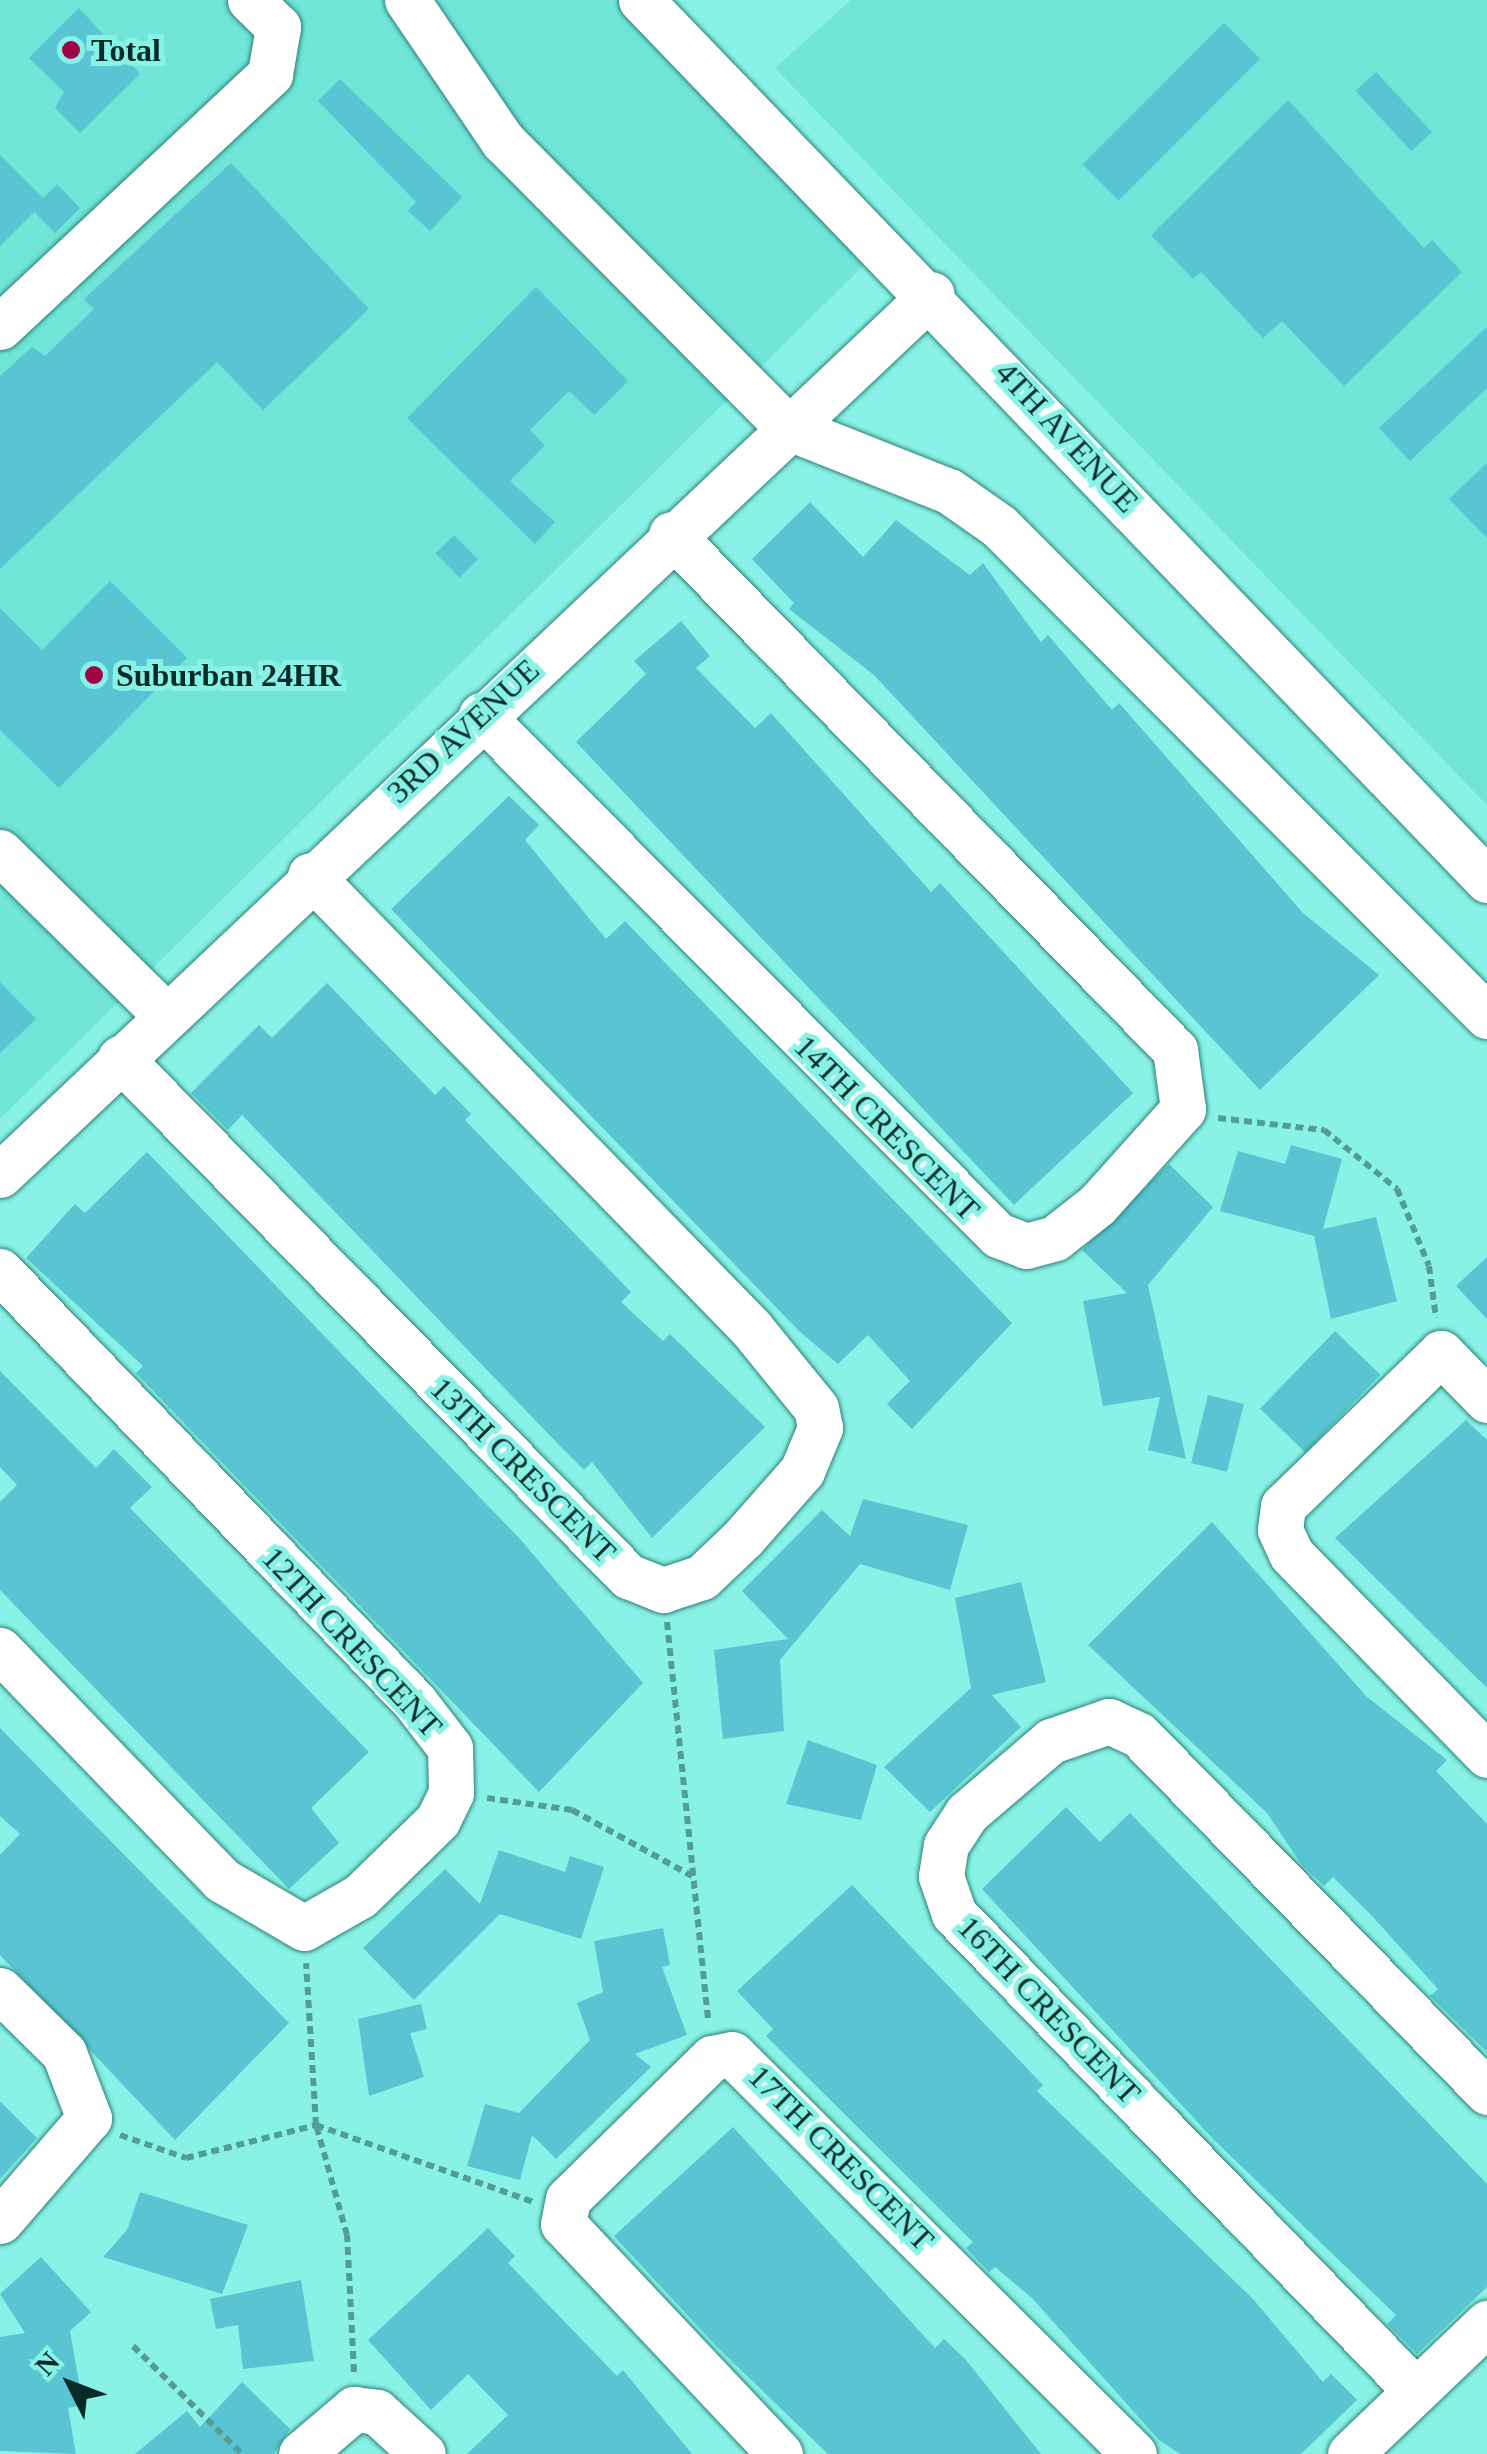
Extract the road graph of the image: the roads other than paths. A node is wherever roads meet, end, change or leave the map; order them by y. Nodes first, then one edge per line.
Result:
1 (250, 0) edge
2 (407, 0) edge
3 (641, 0) edge
4 (932, 294) junction
5 (0, 326) edge
6 (788, 427) junction
7 (671, 534) junction
8 (481, 715) junction
9 (0, 852) edge
10 (310, 875) junction
11 (1487, 880) edge
12 (164, 1013) junction
13 (1487, 1016) edge
14 (120, 1058) junction
15 (0, 1175) edge
16 (0, 1271) edge
17 (1487, 1400) edge
18 (0, 1650) edge
19 (1487, 1755) edge
20 (0, 1990) edge
21 (1487, 2092) edge
22 (0, 2221) edge
23 (1487, 2323) edge
24 (1416, 2392) junction
25 (301, 2454) edge
26 (423, 2454) edge
27 (780, 2454) edge
28 (1134, 2454) edge
29 (1350, 2454) edge

1 - 5 street
2 - 6 street
3 - 4 street, 4TH AVENUE
4 - 6 street, 3RD AVENUE
4 - 11 street, 4TH AVENUE
6 - 7 street, 3RD AVENUE
6 - 13 street
7 - 8 street, 3RD AVENUE
7 - 8 street, 14TH CRESCENT
8 - 10 street, 3RD AVENUE
9 - 12 street
10 - 12 street, 3RD AVENUE
10 - 14 street, 13TH CRESCENT
12 - 14 street, 3RD AVENUE
14 - 15 street, 3RD AVENUE
16 - 18 street, 12TH CRESCENT
17 - 19 street
20 - 22 street
21 - 24 street, 16TH CRESCENT
23 - 24 street
24 - 29 street
25 - 26 street
27 - 28 street, 17TH CRESCENT

